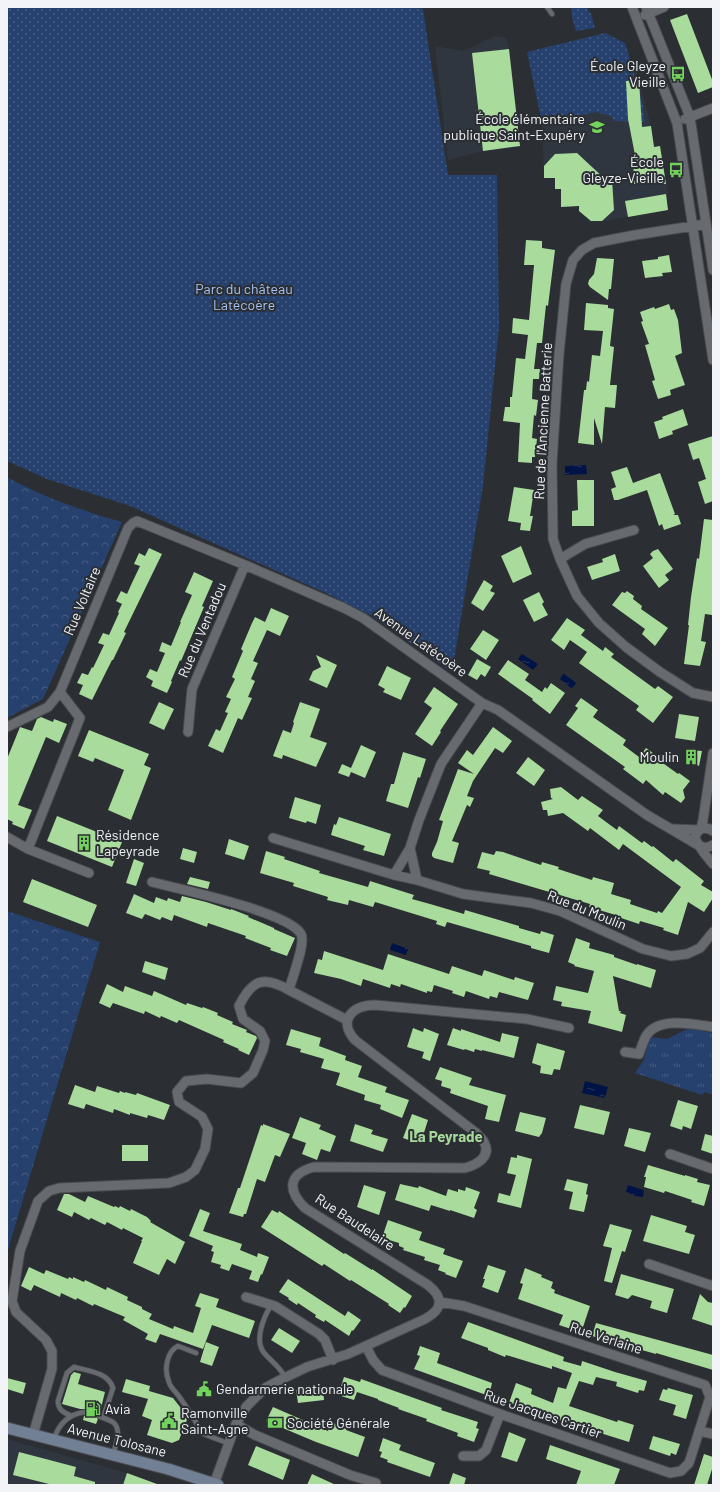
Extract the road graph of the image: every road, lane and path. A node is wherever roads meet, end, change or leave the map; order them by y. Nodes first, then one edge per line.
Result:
1 (547, 7) edge
2 (632, 7) edge
3 (664, 7) edge
4 (648, 10) edge
5 (552, 14) dead end
6 (636, 19) junction
7 (713, 108) edge
8 (690, 117) junction
9 (677, 123) junction
10 (706, 224) junction
11 (692, 226) junction
12 (713, 270) edge
13 (713, 360) edge
14 (133, 523) joint
15 (634, 530) dead end
16 (560, 560) junction
17 (245, 565) junction
18 (60, 692) junction
19 (713, 697) edge
20 (482, 703) junction
21 (7, 727) edge
22 (188, 732) dead end
23 (713, 753) edge
24 (671, 829) junction
25 (700, 829) junction
26 (713, 831) edge
27 (7, 837) edge
28 (274, 838) dead end
29 (713, 845) edge
30 (699, 846) junction
31 (410, 848) junction
32 (28, 849) junction
33 (713, 864) edge
34 (89, 873) dead end
35 (394, 875) junction
36 (418, 880) junction
37 (152, 882) dead end
38 (713, 932) edge
39 (289, 990) junction
40 (347, 1020) junction
41 (713, 1027) edge
42 (569, 1028) dead end
43 (624, 1052) dead end
44 (670, 1154) dead end
45 (713, 1169) edge
46 (649, 1264) dead end
47 (713, 1286) edge
48 (246, 1297) dead end
49 (440, 1302) junction
50 (271, 1305) junction
51 (366, 1346) junction
52 (196, 1353) dead end
53 (333, 1360) junction
54 (285, 1377) junction
55 (85, 1412) dead end
56 (500, 1414) junction
57 (72, 1416) junction
58 (236, 1424) junction
59 (7, 1428) edge
60 (699, 1431) junction
61 (713, 1434) edge
62 (33, 1435) junction
63 (54, 1440) junction
64 (230, 1444) junction
65 (113, 1455) junction
66 (462, 1456) dead end
67 (376, 1483) dead end
68 (216, 1484) edge

1 - 5 lane
2 - 6 street
3 - 4 street
4 - 6 street
4 - 8 street
6 - 9 street
7 - 8 street
8 - 9 street
8 - 10 street
9 - 11 street
10 - 11 street, Rue de l'Ancienne Batterie
10 - 12 street
11 - 13 street
11 - 16 street, Rue de l'Ancienne Batterie
14 - 17 street, Avenue Latécoère
14 - 18 street, Rue Voltaire
15 - 16 street
16 - 19 street, Rue de l'Ancienne Batterie
17 - 20 street, Avenue Latécoère
17 - 22 street, Rue du Ventadou
18 - 21 street, Rue Voltaire
18 - 32 street
20 - 24 street, Avenue Latécoère
20 - 31 street
23 - 25 street
24 - 25 street, Avenue Latécoère
24 - 30 street, Avenue Latécoère
25 - 26 street, Avenue Latécoère
25 - 30 street
27 - 32 street
28 - 35 street, Rue du Moulin
29 - 30 street
30 - 33 street, Avenue Latécoère
31 - 35 street
31 - 36 street
32 - 34 street
35 - 36 street, Rue du Moulin
36 - 38 street, Rue du Moulin
37 - 39 street
39 - 40 street
39 - 62 street
40 - 42 street
40 - 49 street, Rue Baudelaire
41 - 43 street
44 - 45 street
46 - 47 street
48 - 50 street
49 - 51 street
49 - 60 street, Rue Verlaine
50 - 53 street
50 - 54 lane
51 - 53 street
51 - 56 street, Rue Jacques Cartier
52 - 64 lane
53 - 54 street
54 - 58 street
55 - 57 lane
56 - 60 street, Rue Jacques Cartier
56 - 66 street
57 - 63 lane
57 - 65 lane
58 - 64 street
58 - 67 street
59 - 62 main road, Avenue Tolosane
60 - 61 street
62 - 63 main road, Avenue Tolosane
63 - 65 main road, Avenue Tolosane
64 - 68 street
65 - 68 main road, Avenue Tolosane

